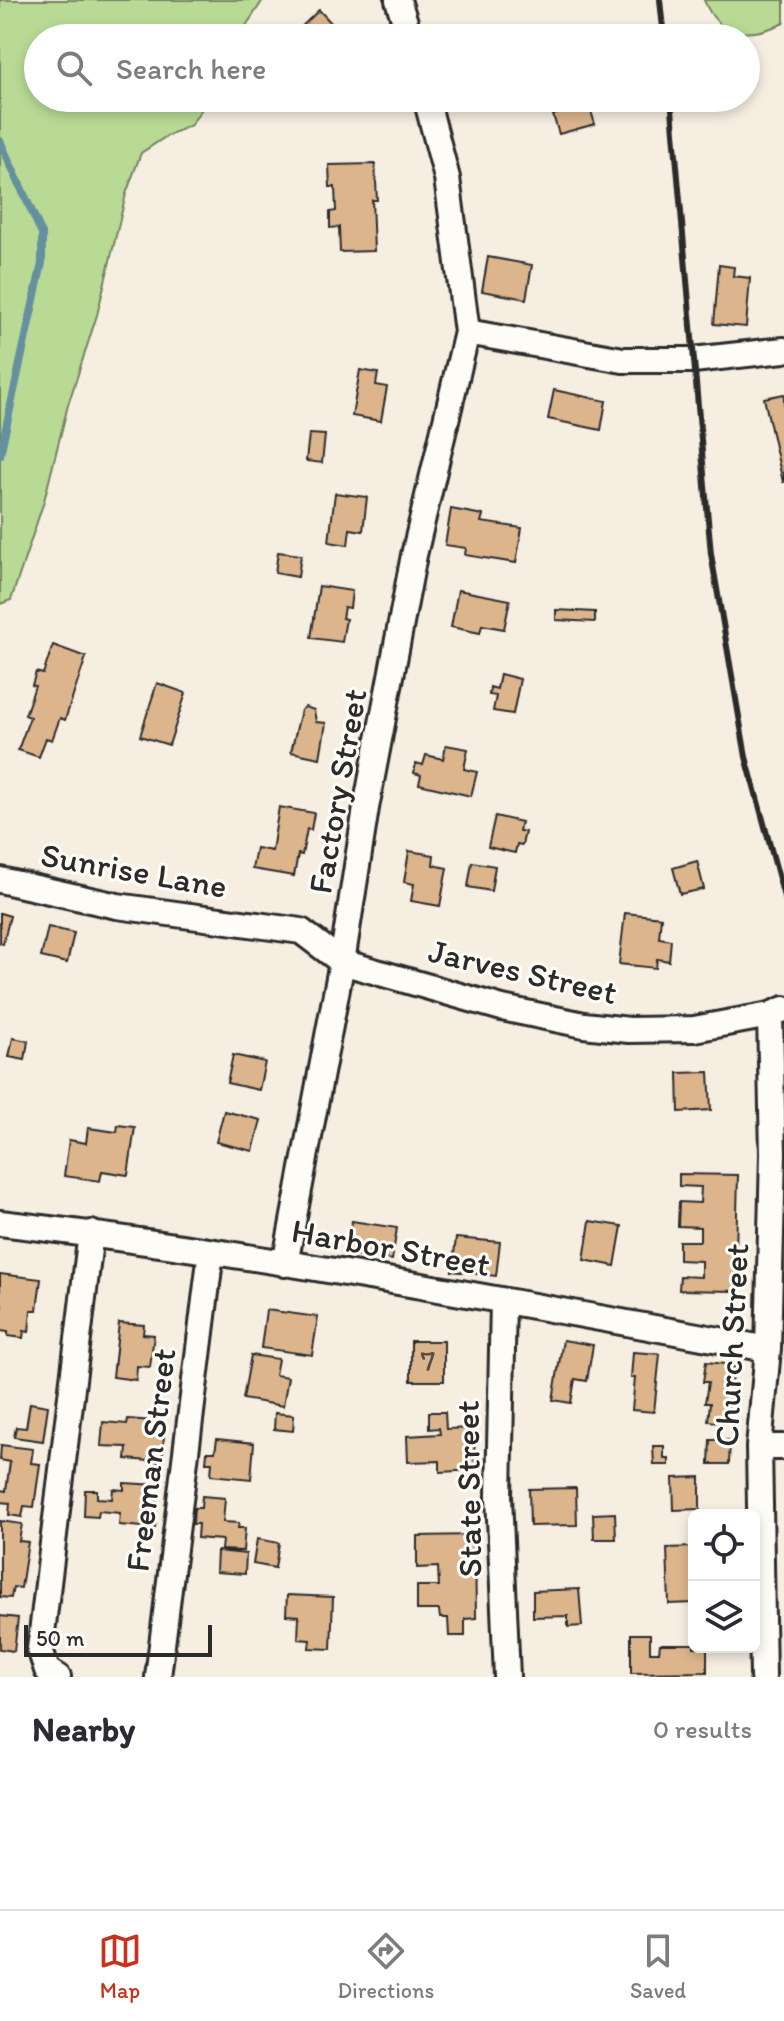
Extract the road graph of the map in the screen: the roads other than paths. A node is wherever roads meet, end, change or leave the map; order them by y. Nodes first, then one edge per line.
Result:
1 (398, 0) edge
2 (406, 24) edge
3 (430, 112) edge
4 (467, 332) junction
5 (784, 350) edge
6 (0, 880) edge
7 (342, 962) junction
8 (777, 1012) edge
9 (0, 1223) edge
10 (91, 1233) junction
11 (211, 1252) junction
12 (285, 1264) junction
13 (503, 1301) junction
14 (768, 1349) junction
15 (759, 1447) junction
16 (784, 1447) edge
17 (58, 1677) edge
18 (158, 1677) edge
19 (507, 1677) edge
20 (763, 1677) edge

1 - 2 street
3 - 4 street
4 - 5 street
4 - 7 street, Factory Street
6 - 7 street, Sunrise Lane
7 - 8 street, Jarves Street
7 - 12 street, Factory Street
8 - 14 street, Church Street
9 - 10 street, Harbor Street
10 - 11 street, Harbor Street
10 - 17 street
11 - 12 street, Harbor Street
11 - 18 street, Freeman Street
12 - 13 street, Harbor Street
13 - 14 street, Harbor Street
13 - 19 street, State Street
14 - 15 street, Church Street
15 - 16 street
15 - 20 street, Church Street

